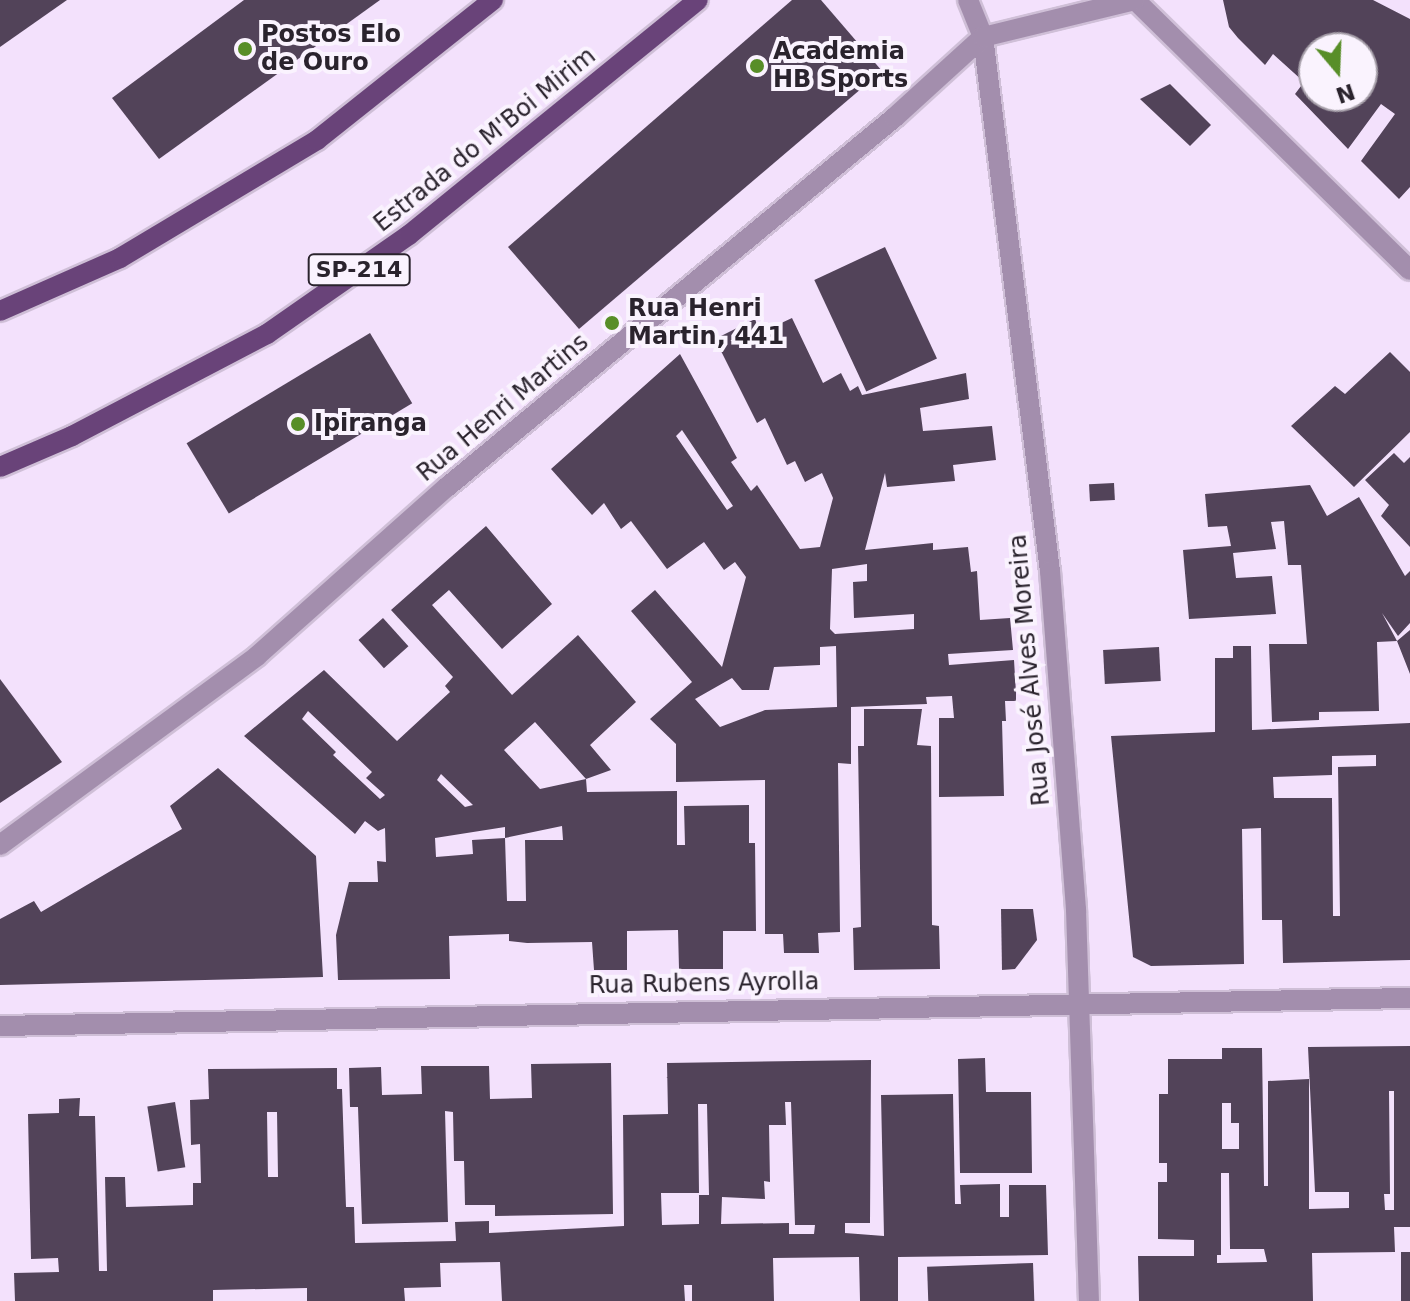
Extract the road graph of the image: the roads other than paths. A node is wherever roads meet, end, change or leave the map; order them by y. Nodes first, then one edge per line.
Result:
1 (493, 0) edge
2 (698, 0) edge
3 (968, 0) edge
4 (1135, 0) edge
5 (983, 37) junction
6 (1410, 270) edge
7 (0, 311) edge
8 (0, 467) edge
9 (0, 845) edge
10 (1410, 998) edge
11 (1080, 1002) junction
12 (0, 1026) edge
13 (1089, 1301) edge

1 - 7 main road
2 - 8 main road, Estrada do M'Boi Mirim / SP-214
3 - 5 street, Rua José Alves Moreira
4 - 5 street, Rua Henri Martins
4 - 6 street
5 - 9 street, Rua Henri Martins
5 - 11 street, Rua José Alves Moreira
10 - 11 street, Rua Rubens Ayrolla
11 - 12 street, Rua Rubens Ayrolla
11 - 13 street, Rua José Alves Moreira

